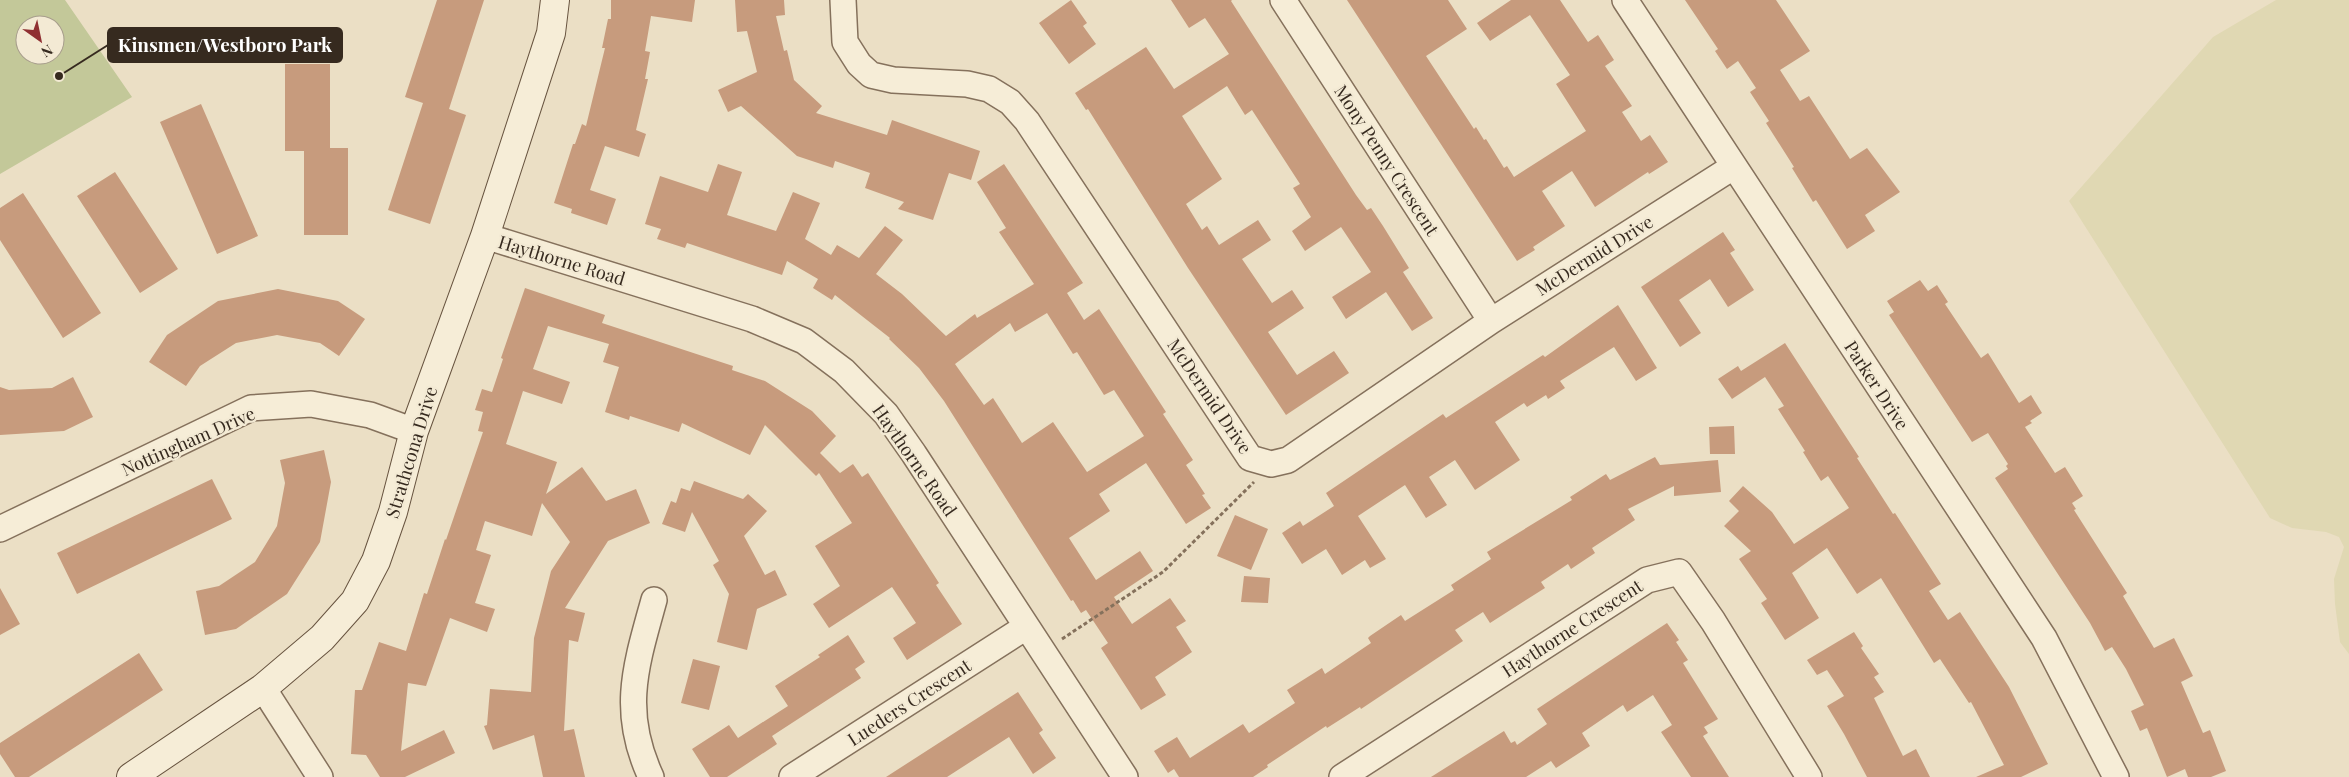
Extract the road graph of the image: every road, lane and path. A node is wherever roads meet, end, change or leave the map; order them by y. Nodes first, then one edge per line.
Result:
1 (555, 0) edge
2 (843, 0) edge
3 (1283, 0) edge
4 (1625, 0) edge
5 (1733, 167) junction
6 (485, 236) junction
7 (1491, 321) junction
8 (414, 431) junction
9 (1254, 482) dead end
10 (0, 529) edge
11 (654, 600) dead end
12 (1026, 627) junction
13 (1058, 641) dead end
14 (263, 688) junction
15 (131, 777) edge
16 (320, 777) edge
17 (651, 777) edge
18 (792, 777) edge
19 (1125, 777) edge
20 (1342, 777) edge
21 (1809, 777) edge
22 (2116, 777) edge

1 - 6 street, Strathcona Drive
2 - 7 street, McDermid Drive
3 - 7 street, Mony Penny Crescent
4 - 5 street, Parker Drive
5 - 7 street, McDermid Drive
5 - 22 street, Parker Drive
6 - 8 street, Strathcona Drive
6 - 12 street, Haythorne Road
8 - 10 street, Nottingham Drive
8 - 14 street, Strathcona Drive
9 - 13 path
11 - 17 street
12 - 18 street, Lueders Crescent
12 - 19 street, Haythorne Road
14 - 15 street, Strathcona Drive
14 - 16 street
20 - 21 street, Haythorne Crescent

